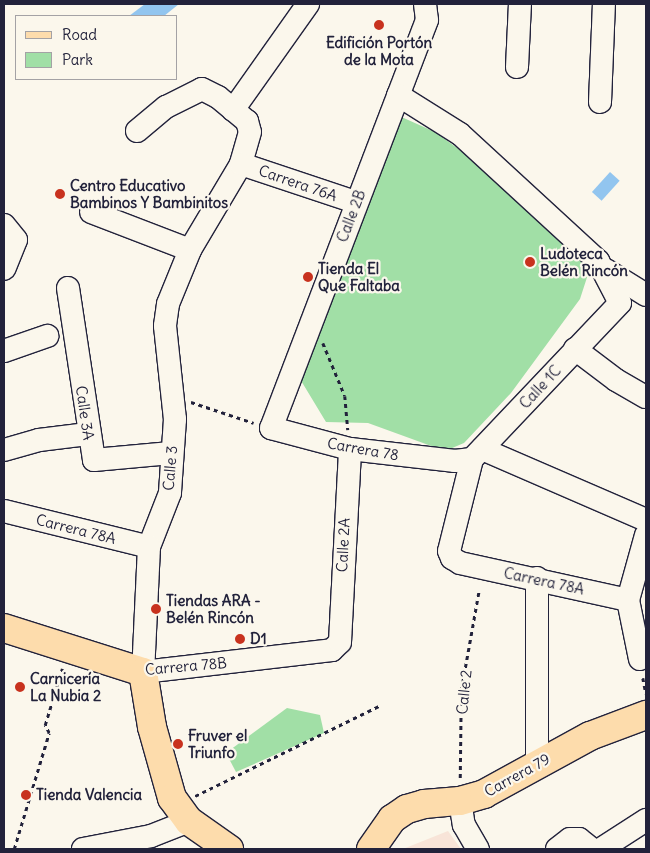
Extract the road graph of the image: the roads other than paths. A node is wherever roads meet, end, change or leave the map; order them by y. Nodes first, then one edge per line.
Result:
1 (308, 4) edge
2 (425, 4) edge
3 (520, 4) edge
4 (604, 4) edge
5 (518, 67) dead end
6 (398, 94) junction
7 (600, 102) dead end
8 (233, 110) junction
9 (137, 131) dead end
10 (241, 164) junction
11 (356, 202) junction
12 (91, 212) dead end
13 (4, 225) edge
14 (190, 250) junction
15 (7, 260) edge
16 (603, 268) junction
17 (68, 288) dead end
18 (646, 295) edge
19 (646, 300) edge
20 (620, 303) junction
21 (47, 336) dead end
22 (575, 348) junction
23 (4, 350) edge
24 (646, 397) edge
25 (271, 428) joint
26 (88, 434) junction
27 (350, 449) junction
28 (4, 450) edge
29 (171, 454) junction
30 (470, 456) junction
31 (4, 511) edge
32 (646, 520) edge
33 (646, 535) edge
34 (149, 547) junction
35 (537, 578) junction
36 (628, 600) junction
37 (4, 628) edge
38 (340, 642) joint
39 (640, 659) dead end
40 (143, 672) junction
41 (646, 715) edge
42 (537, 763) junction
43 (460, 793) junction
44 (183, 813) junction
45 (646, 820) edge
46 (83, 849) edge
47 (230, 849) edge
48 (371, 849) edge
49 (478, 849) edge
50 (557, 849) edge
51 (592, 849) edge
52 (601, 849) edge

1 - 8 street
2 - 6 street, Calle 2B
3 - 5 street
4 - 7 street
6 - 11 street, Calle 2B
6 - 16 street
8 - 9 street
8 - 10 street, Calle 3
10 - 11 street, Carrera 76A
10 - 14 street, Calle 3
11 - 25 street, Calle 2B
12 - 14 street
13 - 15 street
14 - 29 street, Calle 3
16 - 18 street
16 - 20 street
17 - 26 street, Calle 3A
19 - 20 street
20 - 22 street, Calle 1C
21 - 23 street
22 - 24 street
22 - 30 street, Calle 1C
25 - 27 street, Carrera 78
26 - 28 street
26 - 29 street, Calle 3A
27 - 30 street, Carrera 78
27 - 38 street, Calle 2A
29 - 34 street, Calle 3
30 - 32 street, Carrera 78
30 - 35 street, Carrera 78A
31 - 34 street, Carrera 78A
33 - 36 street
34 - 40 street, Calle 3
35 - 36 street, Carrera 78A
35 - 42 street
36 - 39 street
37 - 40 main road, Carrera 78B
38 - 40 street, Carrera 78B
40 - 44 main road, Calle 3
41 - 42 main road, Carrera 79
42 - 43 main road, Carrera 79
43 - 48 main road, Carrera 79
43 - 49 street
44 - 46 street
44 - 47 main road
45 - 52 street
50 - 51 street

